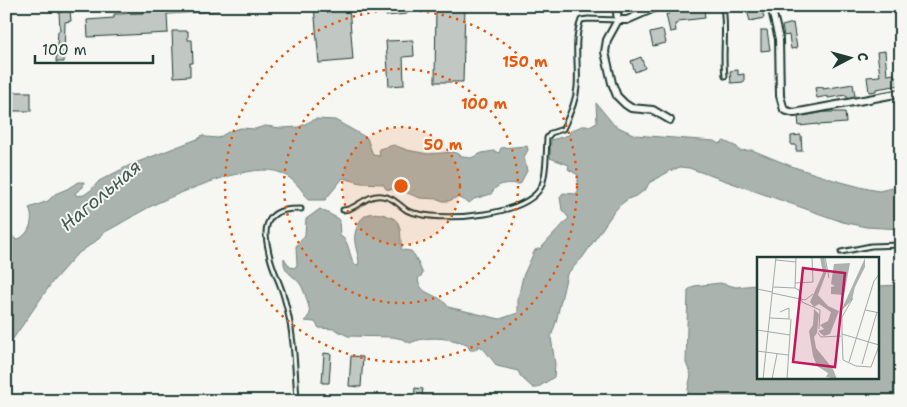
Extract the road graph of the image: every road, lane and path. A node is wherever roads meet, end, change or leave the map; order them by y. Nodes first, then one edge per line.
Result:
1 (616, 6) edge
2 (659, 6) edge
3 (724, 6) edge
4 (771, 6) edge
5 (618, 20) junction
6 (725, 76) dead end
7 (901, 93) edge
8 (670, 120) dead end
9 (301, 209) dead end
10 (344, 210) dead end
11 (901, 245) edge
12 (841, 252) dead end
13 (297, 401) edge

1 - 5 street
2 - 5 street
3 - 6 lane
4 - 7 street
5 - 8 street
5 - 10 lane
9 - 13 lane
11 - 12 lane

